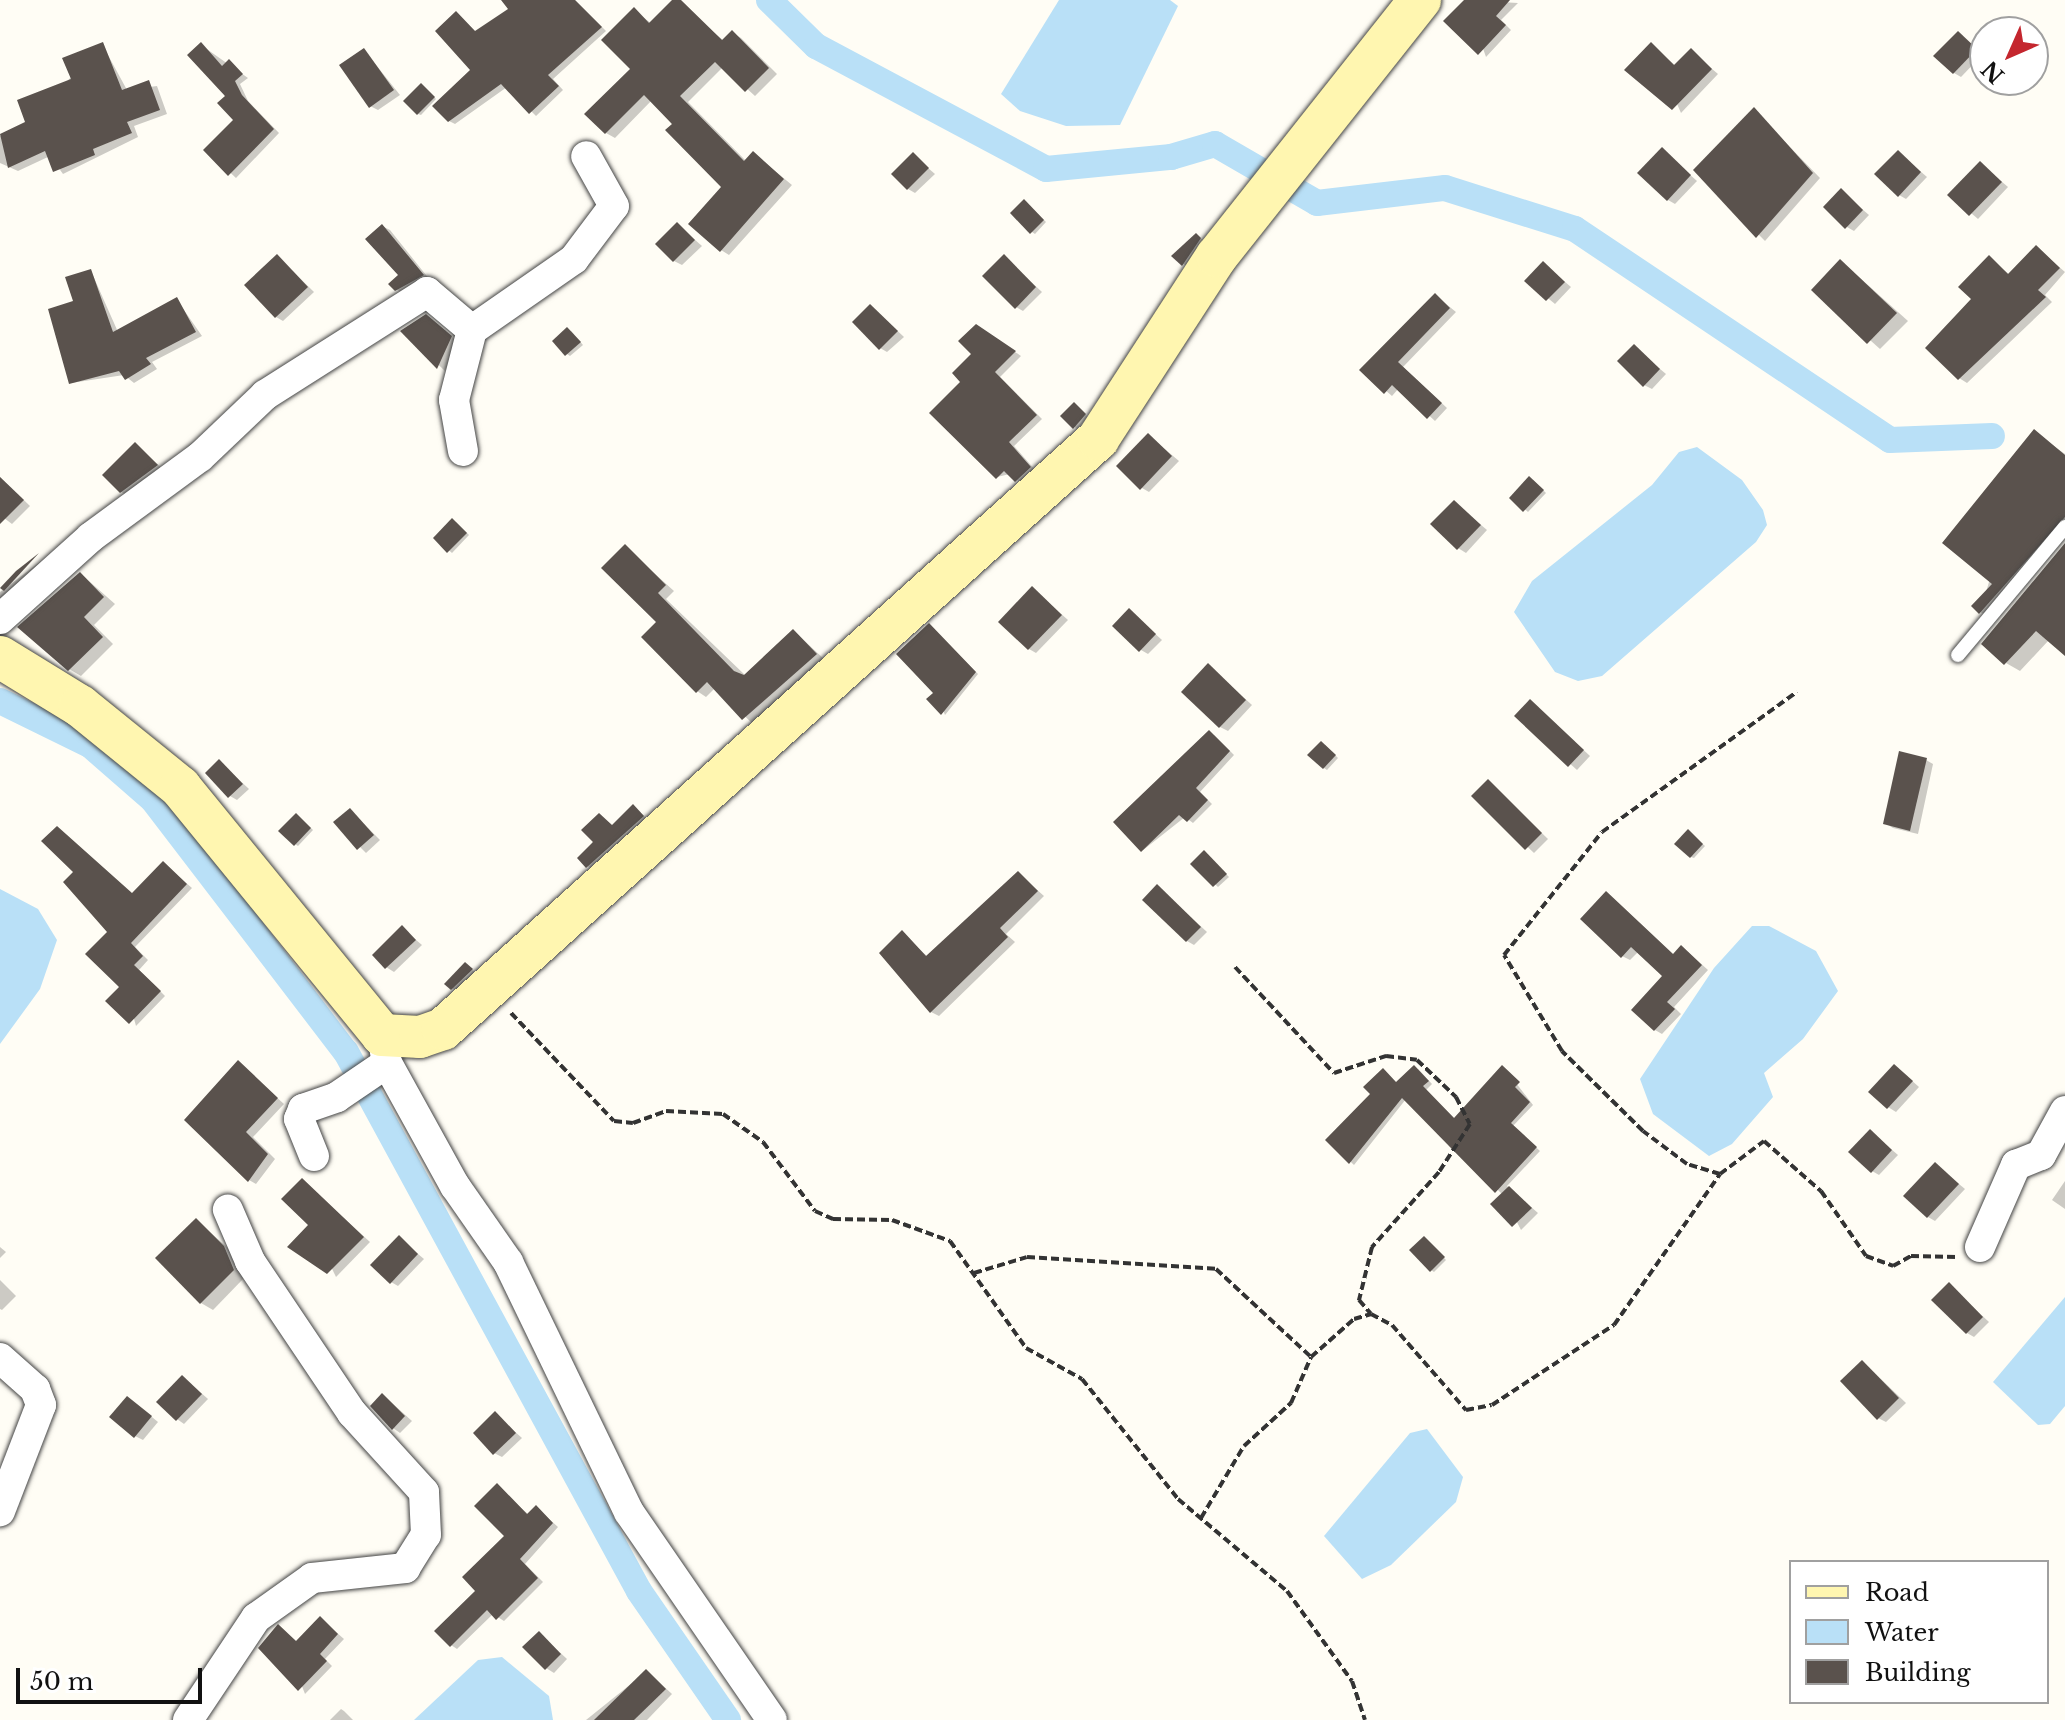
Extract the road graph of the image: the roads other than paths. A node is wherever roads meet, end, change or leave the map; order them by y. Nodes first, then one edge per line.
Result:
1 (1420, 0) edge
2 (586, 156) dead end
3 (472, 330) junction
4 (463, 451) dead end
5 (2065, 527) edge
6 (0, 619) edge
7 (1958, 655) dead end
8 (0, 657) edge
9 (381, 1057) junction
10 (2065, 1111) edge
11 (314, 1156) dead end
12 (228, 1210) dead end
13 (1980, 1247) road end
14 (0, 1358) edge
15 (0, 1511) edge
16 (188, 1720) edge
17 (772, 1720) edge

1 - 9 main road
2 - 3 street
3 - 4 street
3 - 6 street
5 - 7 lane
8 - 9 main road
9 - 11 street
9 - 17 street
10 - 13 street
12 - 16 street
14 - 15 street

